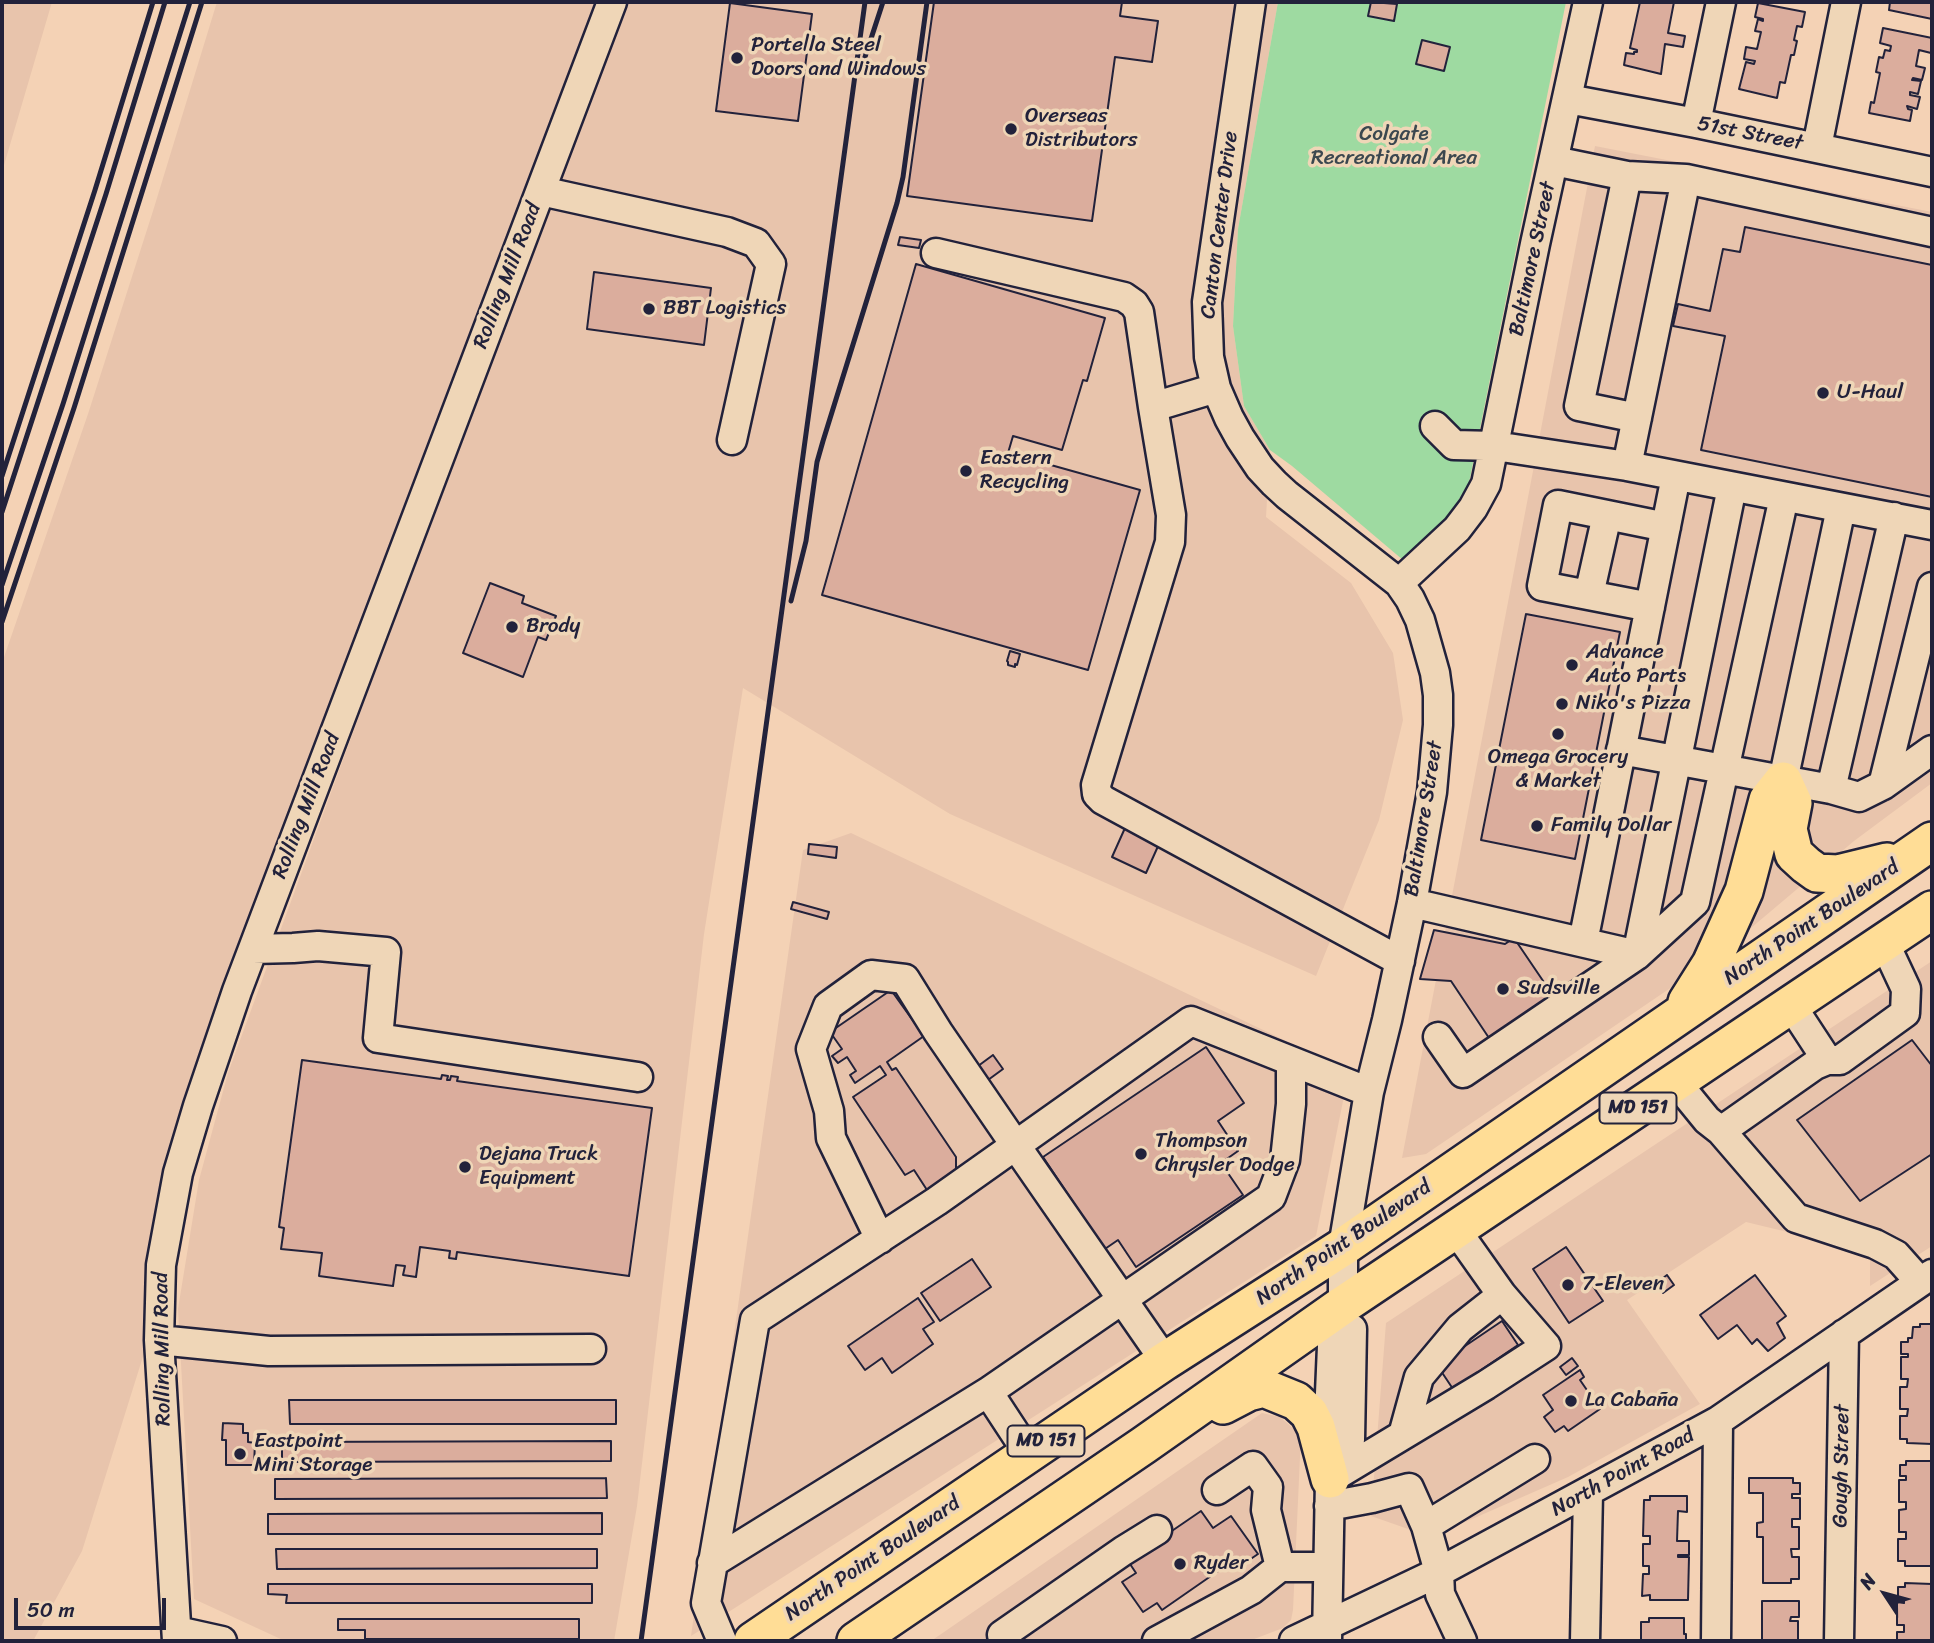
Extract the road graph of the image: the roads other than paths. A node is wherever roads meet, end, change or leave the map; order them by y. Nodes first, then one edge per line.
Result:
1 (612, 2) edge
2 (1251, 2) edge
3 (1588, 2) edge
4 (1721, 2) edge
5 (1846, 2) edge
6 (1568, 99) junction
7 (1696, 123) junction
8 (1817, 147) junction
9 (1554, 161) junction
10 (1932, 172) edge
11 (1627, 176) junction
12 (1686, 180) junction
13 (541, 191) junction
14 (1932, 232) edge
15 (936, 253) dead end
16 (1216, 387) junction
17 (1153, 407) junction
18 (1637, 418) junction
19 (1435, 426) dead end
20 (733, 440) dead end
21 (1495, 446) junction
22 (1627, 466) junction
23 (1676, 476) junction
24 (1732, 487) junction
25 (1784, 497) junction
26 (1841, 508) junction
27 (1607, 515) junction
28 (1894, 517) junction
29 (1932, 525) edge
30 (1666, 527) junction
31 (1399, 583) junction
32 (1932, 587) edge
33 (1589, 595) junction
34 (1650, 607) junction
35 (1621, 750) junction
36 (1932, 750) edge
37 (1676, 761) junction
38 (1724, 770) junction
39 (1783, 781) junction
40 (1883, 785) junction
41 (1831, 789) junction
42 (1920, 849) edge
43 (1412, 903) junction
44 (1932, 910) edge
45 (1583, 942) junction
46 (1884, 942) junction
47 (253, 949) junction
48 (1637, 955) junction
49 (1400, 961) junction
50 (1791, 1004) junction
51 (1679, 1014) junction
52 (1438, 1037) dead end
53 (1833, 1060) junction
54 (1291, 1061) junction
55 (638, 1077) dead end
56 (1676, 1082) junction
57 (1369, 1092) junction
58 (1721, 1131) junction
59 (1016, 1146) junction
60 (1456, 1230) junction
61 (880, 1239) junction
62 (1343, 1247) junction
63 (1926, 1278) edge
64 (1502, 1295) junction
65 (1124, 1300) junction
66 (1343, 1305) junction
67 (1844, 1334) junction
68 (159, 1340) junction
69 (591, 1349) dead end
70 (1165, 1361) junction
71 (988, 1392) junction
72 (1718, 1421) junction
73 (1403, 1435) junction
74 (1144, 1445) junction
75 (1028, 1453) junction
76 (1535, 1459) dead end
77 (1217, 1490) dead end
78 (1329, 1492) junction
79 (1588, 1493) junction
80 (1426, 1526) junction
81 (1157, 1530) dead end
82 (712, 1563) junction
83 (1280, 1567) junction
84 (1328, 1567) junction
85 (1440, 1572) junction
86 (1327, 1633) edge
87 (177, 1636) edge
88 (222, 1641) edge
89 (722, 1641) edge
90 (753, 1641) edge
91 (856, 1641) edge
92 (1005, 1641) edge
93 (1157, 1641) edge
94 (1294, 1641) edge
95 (1462, 1641) edge
96 (1585, 1641) edge
97 (1716, 1641) edge
98 (1839, 1641) edge

1 - 13 street, Rolling Mill Road
2 - 16 street, Canton Center Drive
3 - 6 street, Baltimore Street
4 - 7 street
5 - 8 street
6 - 7 street, 51st Street
6 - 9 street, Baltimore Street
7 - 8 street, 51st Street
8 - 10 street, 51st Street
9 - 11 street
9 - 21 street, Baltimore Street
11 - 12 street
11 - 18 street
12 - 14 street
12 - 18 street
13 - 20 street
13 - 47 street, Rolling Mill Road
15 - 17 street
16 - 17 street
16 - 31 street, Canton Center Drive
17 - 49 street
18 - 22 street
19 - 21 street
21 - 22 street
21 - 31 street, Baltimore Street
22 - 23 street
23 - 24 street
23 - 30 street
24 - 25 street
24 - 37 street
25 - 26 street
25 - 38 street
26 - 28 street
26 - 39 street
27 - 30 street
27 - 33 street
27 - 33 street
28 - 29 street
28 - 41 street
30 - 34 street
31 - 43 street, Baltimore Street
32 - 40 street
33 - 34 street
34 - 35 street
35 - 37 street
35 - 45 street
36 - 40 street
37 - 38 street
37 - 48 street
38 - 39 street
38 - 48 street
39 - 41 street
39 - 42 main road
39 - 51 main road
40 - 41 street
42 - 51 main road, North Point Boulevard / MD 151
43 - 45 street
43 - 49 street, Baltimore Street
44 - 46 main road, MD 151
45 - 48 street
46 - 50 main road, MD 151
46 - 53 street
47 - 55 street
47 - 68 street, Rolling Mill Road
48 - 52 street
49 - 57 street, Baltimore Street
50 - 53 street
50 - 56 main road, MD 151
51 - 62 main road, North Point Boulevard / MD 151
53 - 58 street
54 - 57 street
54 - 59 street
54 - 65 street
56 - 58 street
56 - 60 main road, MD 151
57 - 62 street, Baltimore Street
58 - 63 street
59 - 61 street
59 - 61 street
59 - 65 street
60 - 64 street
60 - 66 main road, MD 151
61 - 82 street
62 - 66 street, Baltimore Street
62 - 70 main road, North Point Boulevard / MD 151
63 - 67 street, North Point Road
64 - 73 street
64 - 73 street
65 - 70 street
65 - 71 street
66 - 74 main road, MD 151
66 - 78 street, Baltimore Street
67 - 72 street, North Point Road
67 - 98 street, Gough Street
68 - 69 street
68 - 87 street, Rolling Mill Road
70 - 75 main road, North Point Boulevard / MD 151
71 - 75 street
71 - 82 street
72 - 79 street, North Point Road
72 - 97 street
73 - 78 street
74 - 78 main road
74 - 91 main road, MD 151
75 - 90 main road, North Point Boulevard / MD 151
76 - 80 street
77 - 83 street
78 - 80 street
78 - 84 street, Baltimore Street
79 - 85 street, North Point Road
79 - 96 street
80 - 85 street
81 - 92 street
82 - 89 street
83 - 84 street
83 - 93 street
84 - 86 street, Baltimore Street
85 - 86 street, North Point Road
85 - 95 street
86 - 94 street, North Point Road
87 - 88 street

